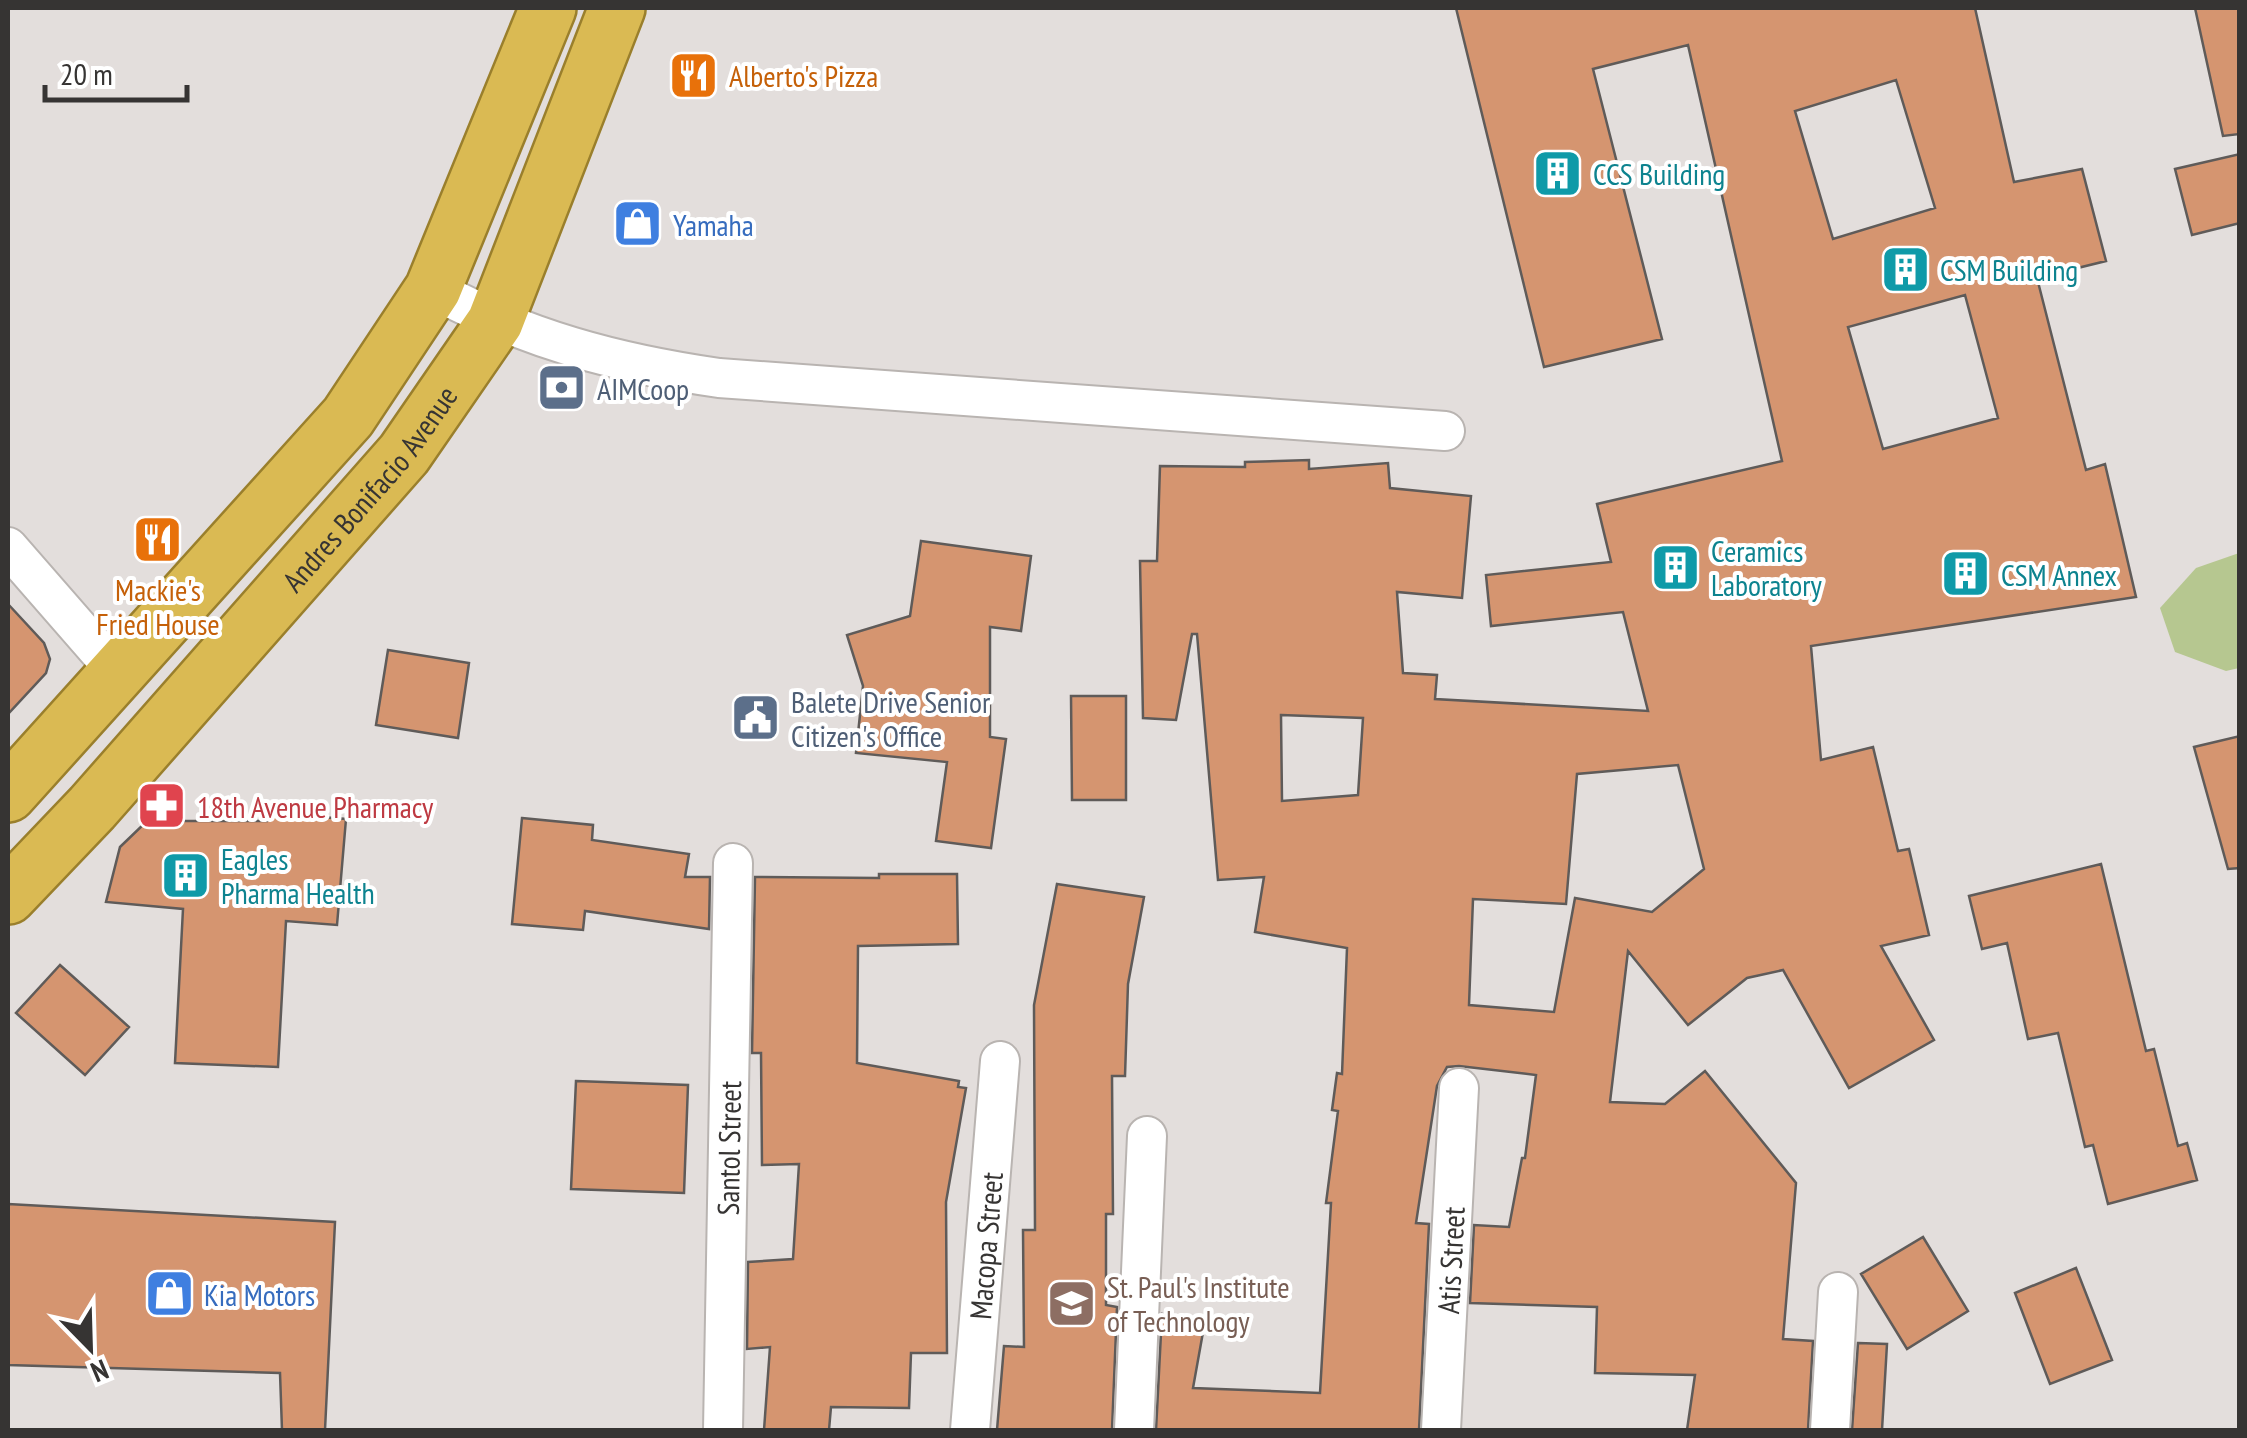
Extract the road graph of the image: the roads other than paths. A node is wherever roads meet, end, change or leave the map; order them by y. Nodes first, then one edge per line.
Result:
1 (548, 8) edge
2 (618, 8) edge
3 (434, 289) junction
4 (495, 322) junction
5 (1445, 431) dead end
6 (8, 547) edge
7 (117, 672) junction
8 (8, 794) edge
9 (733, 863) dead end
10 (8, 896) edge
11 (1000, 1061) dead end
12 (1459, 1088) dead end
13 (1147, 1136) dead end
14 (1838, 1292) dead end
15 (723, 1430) edge
16 (970, 1430) edge
17 (1134, 1430) edge
18 (1441, 1430) edge
19 (1830, 1430) edge

1 - 3 highway, Andres Bonifacio Avenue
2 - 4 highway, Andres Bonifacio Avenue
3 - 4 street
3 - 7 highway, Andres Bonifacio Avenue
4 - 5 street
4 - 10 highway, Andres Bonifacio Avenue
6 - 7 street
7 - 8 highway, Andres Bonifacio Avenue
9 - 15 street, Santol Street
11 - 16 street, Macopa Street
12 - 18 street, Atis Street
13 - 17 street
14 - 19 street

